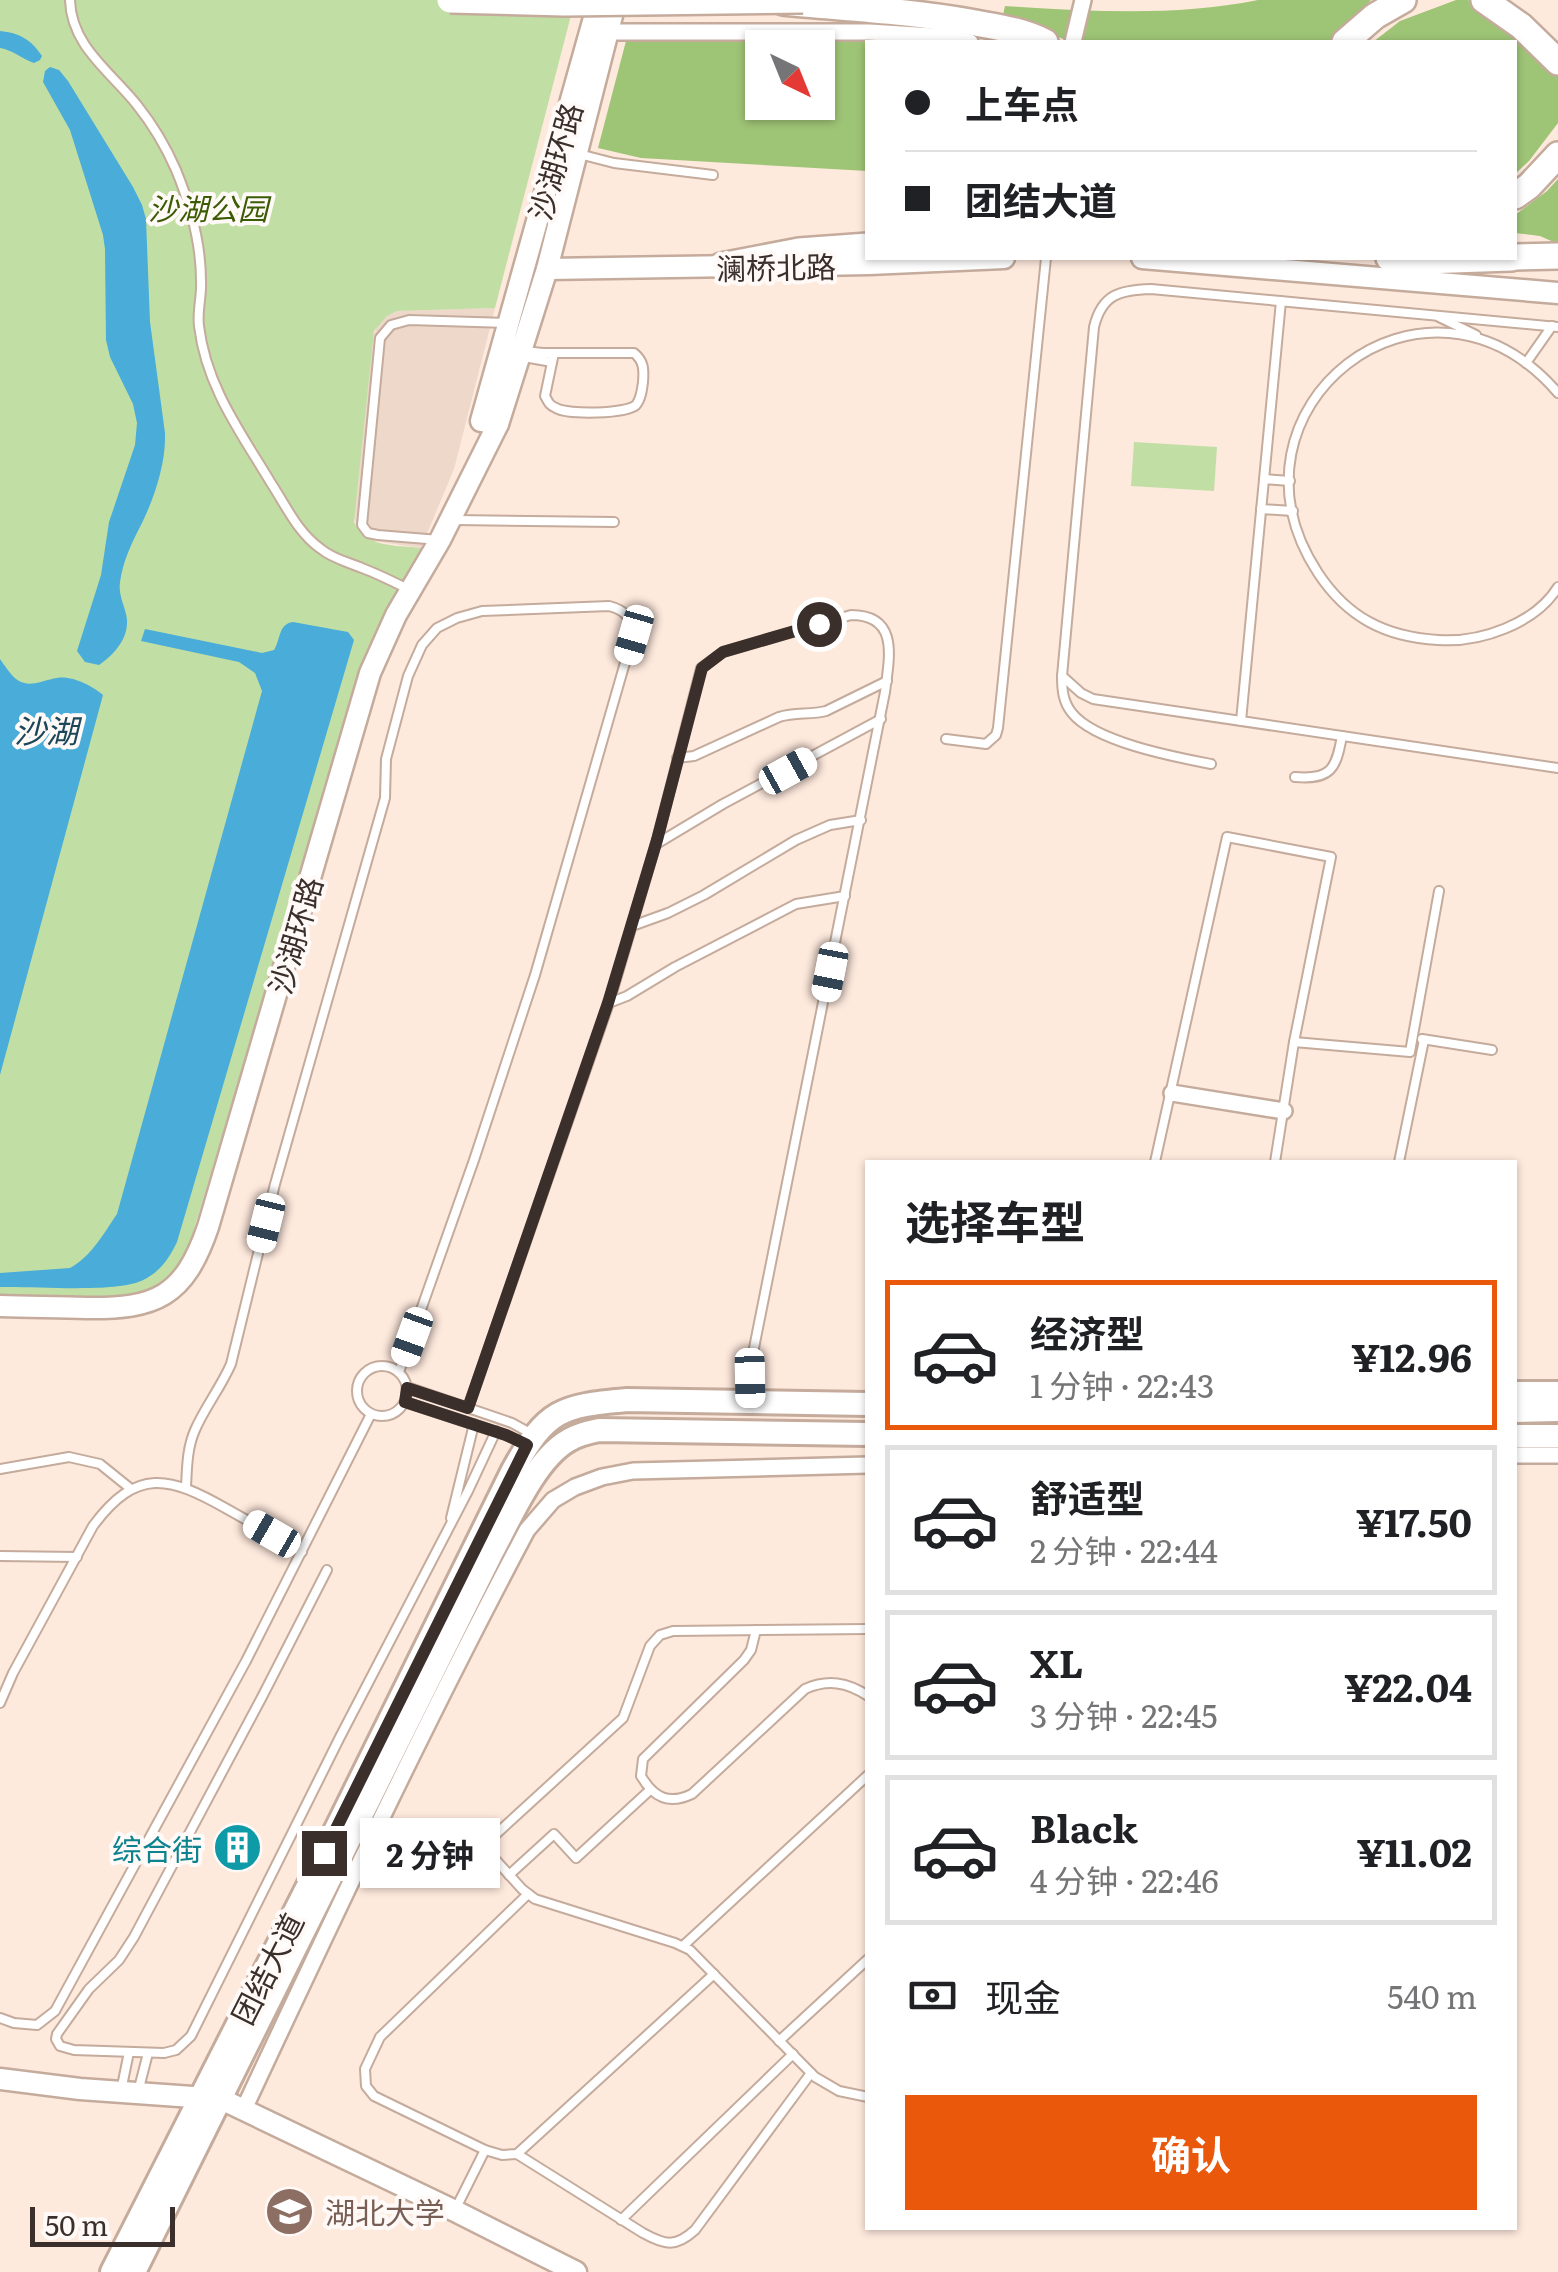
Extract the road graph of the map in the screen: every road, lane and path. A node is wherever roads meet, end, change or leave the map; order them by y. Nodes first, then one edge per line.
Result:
1 (70, 0) edge
2 (450, 0) edge
3 (599, 0) edge
4 (616, 0) edge
5 (803, 0) edge
6 (1083, 0) edge
7 (1403, 0) edge
8 (1484, 0) edge
9 (773, 2) edge
10 (607, 32) junction
11 (961, 40) edge
12 (1041, 40) edge
13 (1073, 40) edge
14 (1347, 40) edge
15 (1558, 62) edge
16 (578, 154) junction
17 (1558, 155) edge
18 (713, 175) dead end
19 (1517, 195) edge
20 (865, 246) edge
21 (1558, 256) edge
22 (1517, 257) edge
23 (959, 260) edge
24 (1046, 260) edge
25 (1166, 260) edge
26 (1406, 260) edge
27 (1460, 260) edge
28 (721, 266) junction
29 (547, 269) junction
30 (1558, 293) edge
31 (1280, 302) junction
32 (1434, 314) junction
33 (1490, 321) junction
34 (508, 323) junction
35 (1555, 327) edge
36 (1461, 328) junction
37 (1441, 332) junction
38 (1489, 342) junction
39 (520, 353) junction
40 (553, 358) junction
41 (1526, 363) junction
42 (1558, 393) edge
43 (498, 424) junction
44 (1264, 479) junction
45 (1290, 481) junction
46 (1261, 509) junction
47 (1293, 511) junction
48 (450, 520) junction
49 (614, 522) dead end
50 (440, 540) junction
51 (1558, 587) edge
52 (410, 590) junction
53 (1062, 676) junction
54 (886, 681) junction
55 (881, 720) junction
56 (1241, 721) junction
57 (1342, 736) junction
58 (946, 739) dead end
59 (678, 758) junction
60 (1211, 764) dead end
61 (1558, 768) edge
62 (1295, 776) dead end
63 (861, 820) junction
64 (656, 844) junction
65 (1439, 891) dead end
66 (845, 896) junction
67 (632, 926) junction
68 (608, 1003) junction
69 (1413, 1038) junction
70 (1424, 1040) junction
71 (1294, 1042) junction
72 (1492, 1050) dead end
73 (1172, 1092) junction
74 (1284, 1111) junction
75 (1155, 1160) edge
76 (1275, 1160) edge
77 (1399, 1160) edge
78 (0, 1306) edge
79 (399, 1372) junction
80 (407, 1388) junction
81 (1517, 1393) edge
82 (1558, 1394) edge
83 (405, 1402) junction
84 (751, 1402) junction
85 (865, 1404) edge
86 (468, 1408) junction
87 (1558, 1410) edge
88 (1517, 1411) edge
89 (371, 1414) junction
90 (1517, 1423) edge
91 (1558, 1423) edge
92 (474, 1424) junction
93 (496, 1432) junction
94 (865, 1434) edge
95 (1517, 1436) edge
96 (1558, 1436) edge
97 (530, 1440) junction
98 (1517, 1455) edge
99 (1558, 1455) edge
100 (865, 1465) edge
101 (0, 1469) edge
102 (186, 1488) junction
103 (131, 1489) junction
104 (451, 1523) junction
105 (302, 1552) junction
106 (0, 1556) edge
107 (77, 1557) junction
108 (326, 1570) dead end
109 (865, 1628) edge
110 (756, 1630) junction
111 (0, 1670) edge
112 (14, 1673) junction
113 (865, 1694) edge
114 (262, 1698) junction
115 (0, 1703) edge
116 (275, 1704) dead end
117 (865, 1777) edge
118 (650, 1790) junction
119 (508, 1875) junction
120 (528, 1894) junction
121 (683, 1946) junction
122 (865, 1961) edge
123 (714, 1974) junction
124 (0, 2018) edge
125 (779, 2041) junction
126 (129, 2052) junction
127 (148, 2053) junction
128 (792, 2054) junction
129 (811, 2073) junction
130 (0, 2080) edge
131 (130, 2092) junction
132 (865, 2095) edge
133 (211, 2098) junction
134 (244, 2109) junction
135 (485, 2150) junction
136 (517, 2154) junction
137 (455, 2211) junction
138 (621, 2220) junction
139 (112, 2272) edge
140 (134, 2272) edge
141 (576, 2272) edge

1 - 52 lane
2 - 9 main road, bridge
3 - 34 street, 沙湖环路
4 - 10 street, 沙湖环路
5 - 9 main road, bridge
6 - 13 street
7 - 14 main road
8 - 15 main road
9 - 12 main road, bridge
10 - 11 street
10 - 16 street, 沙湖环路
16 - 18 lane
16 - 29 street, 沙湖环路
17 - 19 main road
20 - 28 main road
21 - 22 main road
23 - 28 street, 澜桥北路
24 - 58 lane
25 - 30 street
26 - 27 main road
28 - 29 street, 澜桥北路
29 - 39 street, 沙湖环路
31 - 32 lane
31 - 44 lane
31 - 53 lane
32 - 33 lane
32 - 36 lane
33 - 35 lane
33 - 36 lane
34 - 43 street, 沙湖环路
34 - 50 lane
35 - 41 lane
36 - 37 lane
36 - 38 lane
37 - 38 lane
37 - 45 lane
38 - 41 lane
39 - 40 lane
39 - 43 street, 沙湖环路
40 - 40 lane
41 - 42 lane
43 - 48 street, 沙湖环路
44 - 45 lane
44 - 46 lane
45 - 47 lane
46 - 47 lane
46 - 56 lane
47 - 51 lane
48 - 49 lane
48 - 50 street, 沙湖环路
50 - 52 street, 沙湖环路
52 - 78 street, 沙湖环路
53 - 56 lane
53 - 60 lane
54 - 55 lane
54 - 59 lane
54 - 59 lane
55 - 63 lane
55 - 64 lane
56 - 57 lane
57 - 61 lane
57 - 62 lane
59 - 64 lane
63 - 66 lane
63 - 67 lane
64 - 67 lane
65 - 69 lane
66 - 68 lane
66 - 84 lane
67 - 68 lane
68 - 86 lane
69 - 70 lane
69 - 71 lane
70 - 72 lane
70 - 77 lane
71 - 73 lane
71 - 74 lane
73 - 74 street
73 - 75 lane
74 - 76 lane
79 - 80 lane
79 - 89 lane
79 - 102 lane
80 - 83 lane
80 - 86 lane
81 - 82 main road
83 - 89 lane
83 - 92 lane
84 - 85 main road, 团结大道
84 - 97 main road, 团结大道
86 - 97 lane
87 - 88 main road
89 - 105 lane
90 - 91 main road
92 - 93 lane
92 - 104 lane
93 - 97 lane
93 - 104 lane
94 - 133 main road, 团结大道
95 - 96 main road
97 - 133 main road, 团结大道
98 - 99 street
100 - 134 street
101 - 103 lane
102 - 103 lane
102 - 105 lane
103 - 107 lane
104 - 127 lane
105 - 124 lane
106 - 107 lane
107 - 112 lane
108 - 114 lane
109 - 110 lane
110 - 118 lane
110 - 119 lane
111 - 112 lane
112 - 115 lane
113 - 118 lane
114 - 116 lane
114 - 126 lane
117 - 121 lane
118 - 119 lane
119 - 120 lane
120 - 121 lane
120 - 135 lane
121 - 123 lane
122 - 125 lane
123 - 125 lane
123 - 136 lane
125 - 128 lane
126 - 127 lane
126 - 131 lane
127 - 131 lane
128 - 129 lane
128 - 138 lane
129 - 132 lane
129 - 138 lane
130 - 131 street
131 - 133 street
133 - 134 street
133 - 139 main road, 团结大道
133 - 140 main road, 团结大道
134 - 137 street
135 - 136 lane
135 - 137 lane
136 - 138 lane
137 - 141 street

